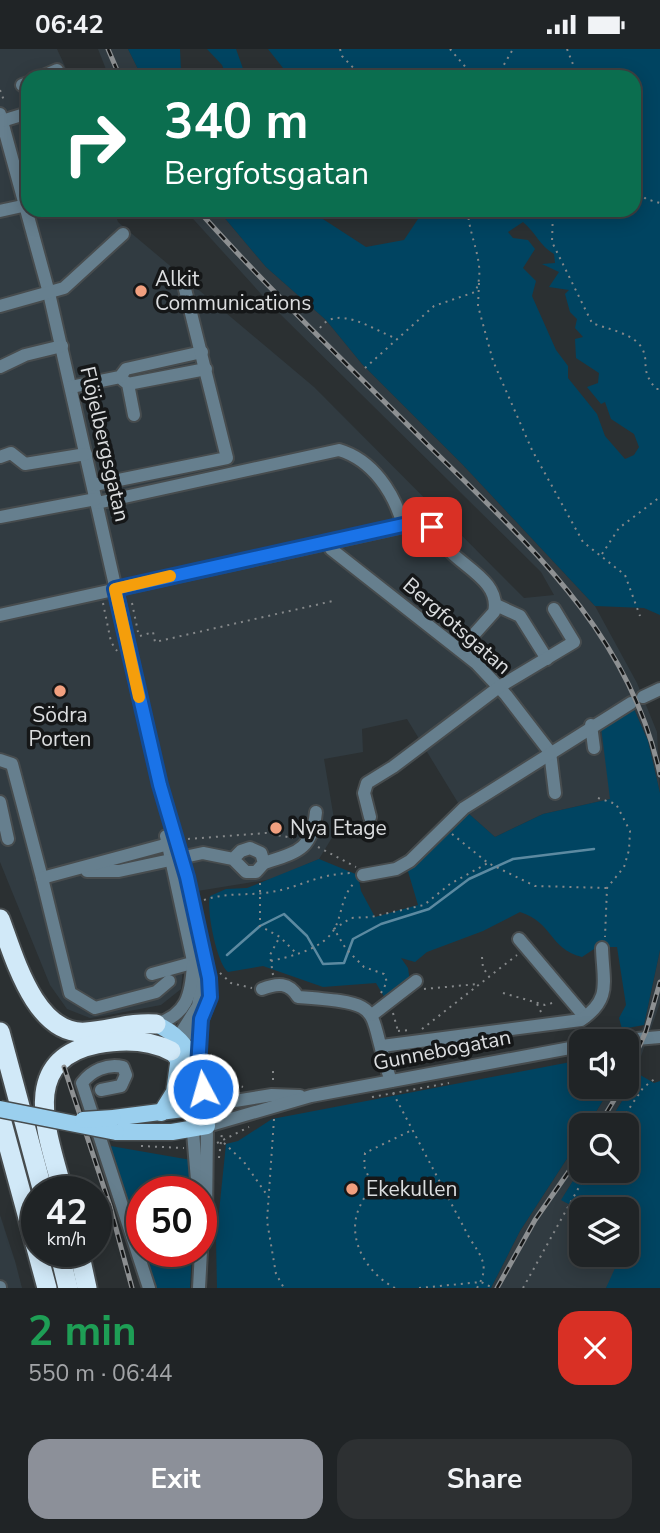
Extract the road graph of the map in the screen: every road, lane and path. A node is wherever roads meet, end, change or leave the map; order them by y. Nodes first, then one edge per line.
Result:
1 (340, 49) edge
2 (450, 49) edge
3 (513, 49) edge
4 (567, 49) edge
5 (355, 70) edge
6 (468, 70) edge
7 (500, 70) edge
8 (575, 70) edge
9 (21, 114) edge
10 (1, 117) edge
11 (21, 170) edge
12 (641, 194) edge
13 (660, 203) edge
14 (21, 206) edge
15 (0, 211) edge
16 (30, 217) edge
17 (468, 217) edge
18 (553, 217) edge
19 (123, 235) dead end
20 (480, 283) junction
21 (184, 285) dead end
22 (49, 293) junction
23 (0, 306) edge
24 (320, 328) dead end
25 (396, 338) junction
26 (62, 346) junction
27 (202, 352) junction
28 (0, 367) edge
29 (365, 368) dead end
30 (206, 369) junction
31 (124, 380) junction
32 (71, 387) junction
33 (660, 389) edge
34 (134, 415) dead end
35 (86, 454) junction
36 (0, 457) edge
37 (93, 485) junction
38 (660, 497) edge
39 (97, 501) junction
40 (0, 517) edge
41 (403, 525) junction
42 (328, 542) junction
43 (602, 555) junction
44 (115, 589) junction
45 (333, 601) dead end
46 (495, 605) junction
47 (555, 609) dead end
48 (0, 615) edge
49 (640, 616) dead end
50 (139, 636) dead end
51 (460, 650) junction
52 (547, 659) junction
53 (499, 687) junction
54 (660, 689) edge
55 (591, 725) junction
56 (594, 748) dead end
57 (550, 752) junction
58 (0, 760) edge
59 (555, 793) dead end
60 (598, 798) dead end
61 (0, 802) edge
62 (316, 812) dead end
63 (370, 817) dead end
64 (445, 824) junction
65 (8, 839) dead end
66 (176, 842) junction
67 (309, 842) junction
68 (175, 858) junction
69 (233, 859) junction
70 (488, 863) junction
71 (107, 866) junction
72 (261, 867) junction
73 (363, 875) junction
74 (42, 878) junction
75 (607, 888) junction
76 (261, 893) junction
77 (200, 901) dead end
78 (0, 919) edge
79 (334, 929) junction
80 (280, 937) junction
81 (523, 943) joint
82 (602, 948) joint
83 (298, 954) junction
84 (482, 957) dead end
85 (271, 961) junction
86 (204, 963) junction
87 (160, 976) junction
88 (489, 977) junction
89 (414, 982) joint
90 (480, 984) junction
91 (268, 986) junction
92 (191, 988) junction
93 (503, 993) dead end
94 (567, 998) junction
95 (387, 1003) junction
96 (371, 1013) junction
97 (585, 1017) junction
98 (201, 1019) junction
99 (156, 1024) junction
100 (0, 1032) edge
101 (660, 1037) edge
102 (390, 1039) junction
103 (639, 1039) edge
104 (177, 1047) junction
105 (569, 1048) edge
106 (198, 1067) junction
107 (273, 1071) dead end
108 (657, 1077) dead end
109 (214, 1078) dead end
110 (391, 1081) junction
111 (245, 1087) dead end
112 (273, 1087) dead end
113 (101, 1090) dead end
114 (311, 1096) junction
115 (198, 1107) junction
116 (276, 1108) junction
117 (0, 1109) edge
118 (161, 1113) junction
119 (626, 1113) edge
120 (0, 1115) edge
121 (115, 1125) junction
122 (201, 1127) junction
123 (413, 1129) junction
124 (223, 1142) dead end
125 (0, 1169) edge
126 (39, 1176) edge
127 (59, 1176) edge
128 (199, 1176) edge
129 (204, 1176) edge
130 (581, 1183) edge
131 (267, 1195) junction
132 (63, 1267) edge
133 (82, 1267) edge
134 (201, 1267) edge
135 (481, 1282) junction
136 (491, 1287) edge
137 (46, 1288) edge
138 (68, 1288) edge
139 (87, 1288) edge
140 (149, 1288) edge
141 (200, 1288) edge
142 (284, 1288) edge
143 (395, 1288) edge
144 (419, 1288) edge
145 (477, 1288) edge
146 (523, 1288) edge

1 - 5 path
2 - 6 path
3 - 7 path
4 - 8 path
9 - 10 street
10 - 11 street, Flöjelbergsgatan
12 - 13 path
14 - 15 street
16 - 22 street, Flöjelbergsgatan
17 - 20 path
18 - 33 path
19 - 22 street
20 - 25 path
20 - 43 path
21 - 27 street
22 - 23 street
22 - 26 street, Flöjelbergsgatan
24 - 25 path
25 - 29 path
26 - 28 street
26 - 32 street, Flöjelbergsgatan
27 - 30 street
27 - 31 street
30 - 31 street
30 - 37 street
31 - 32 street
31 - 34 street
32 - 35 street, Flöjelbergsgatan
35 - 36 street
35 - 37 street, Flöjelbergsgatan
37 - 39 street, Flöjelbergsgatan
38 - 43 path
39 - 40 street
39 - 41 street
39 - 44 street, Flöjelbergsgatan
41 - 42 street
41 - 46 street
42 - 44 street
42 - 51 street, Bergfotsgatan
43 - 49 path
44 - 48 street
44 - 66 street, Flöjelbergsgatan
45 - 50 path
46 - 51 street
46 - 52 street
47 - 52 street
51 - 53 street, Bergfotsgatan
52 - 53 street
53 - 57 street, Bergfotsgatan
53 - 63 street
54 - 55 street
55 - 56 street
55 - 57 street
57 - 59 street
57 - 64 street
58 - 74 street
60 - 75 path
61 - 65 street
62 - 67 street
64 - 70 path
64 - 73 street
66 - 67 path
66 - 68 street, Flöjelbergsgatan
66 - 71 street
67 - 72 street
67 - 73 path
68 - 69 street
68 - 71 street
68 - 86 street, Flöjelbergsgatan
69 - 72 street
69 - 72 street
70 - 75 path
70 - 79 path
71 - 74 street
72 - 76 path
73 - 76 path
73 - 79 path
74 - 87 street
75 - 82 path
76 - 77 path
76 - 80 path
78 - 99 highway
79 - 83 path
79 - 96 path
80 - 83 path
80 - 85 path
81 - 88 path
81 - 94 street
82 - 97 street
83 - 85 path
84 - 88 path
85 - 91 path
86 - 87 street
86 - 91 path
86 - 92 street, Flöjelbergsgatan
86 - 98 street, Flöjelbergsgatan
86 - 104 street, Flöjelbergsgatan
87 - 92 street
88 - 90 path
89 - 90 path
89 - 95 street
90 - 102 path
91 - 96 street
92 - 99 street
93 - 94 path
94 - 97 street
95 - 96 street
95 - 102 path
96 - 102 street
97 - 102 street
98 - 104 street, Flöjelbergsgatan
98 - 106 street, Flöjelbergsgatan
99 - 104 main road, Flöjelbergsgatan
100 - 126 highway
101 - 103 street
102 - 110 street
104 - 106 main road, Flöjelbergsgatan
104 - 115 main road, Flöjelbergsgatan
104 - 118 main road, Flöjelbergsgatan
104 - 127 highway
105 - 110 street, Gunnebogatan
106 - 115 main road, Flöjelbergsgatan
107 - 112 path
108 - 119 path
109 - 111 path
110 - 114 street, Gunnebogatan
110 - 123 path
113 - 140 street
114 - 115 street, Gunnebogatan
114 - 116 street, Gunnebogatan
115 - 118 main road, Gunnebogatan
115 - 122 main road, Flöjelbergsgatan
116 - 122 street, Gunnebogatan
116 - 131 path
117 - 121 main road, Gunnebogatan, bridge
118 - 121 main road, Gunnebogatan
120 - 137 highway
121 - 122 main road, Gunnebogatan
122 - 128 street
122 - 129 street
123 - 135 path
123 - 143 path
124 - 131 path
125 - 137 highway
130 - 146 path
131 - 142 path
132 - 138 highway
133 - 139 highway
134 - 141 street
135 - 136 path
135 - 144 path
135 - 145 path

